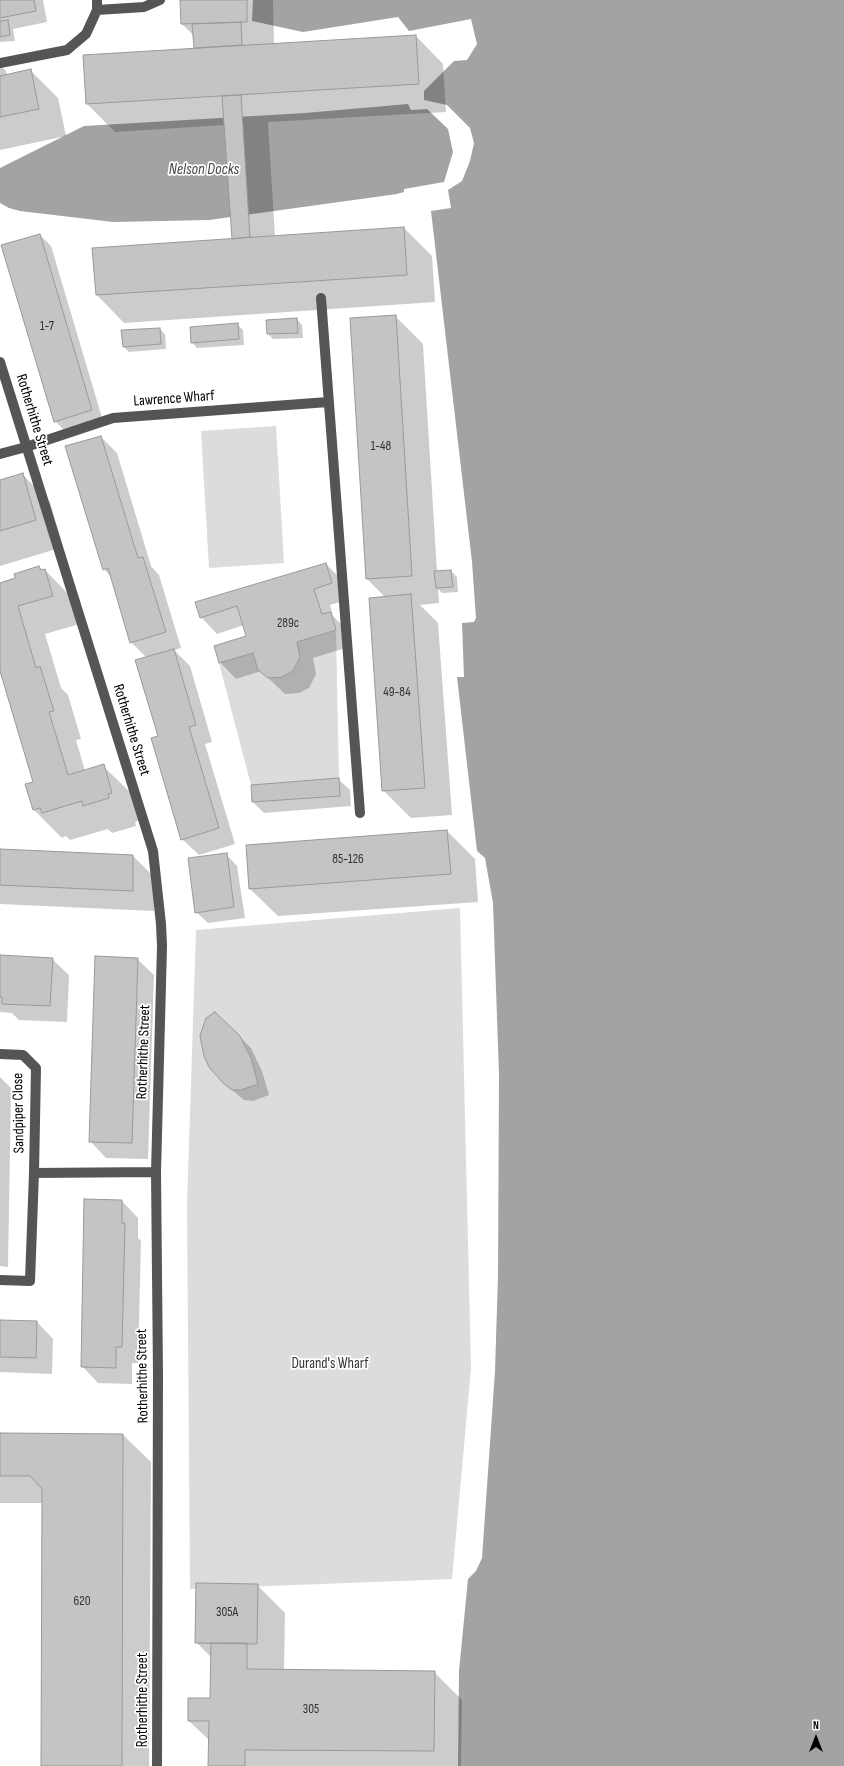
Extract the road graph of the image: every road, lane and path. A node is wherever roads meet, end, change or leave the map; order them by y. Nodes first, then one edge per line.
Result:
1 (160, 0) edge
2 (97, 5) edge
3 (0, 63) edge
4 (320, 298) dead end
5 (0, 362) edge
6 (328, 402) junction
7 (26, 447) junction
8 (0, 454) edge
9 (360, 813) dead end
10 (0, 1054) edge
11 (156, 1172) junction
12 (34, 1173) junction
13 (0, 1280) edge
14 (157, 1766) edge

1 - 2 street
2 - 3 street
4 - 6 street
5 - 7 street, Rotherhithe Street
6 - 7 street, Lawrence Wharf
6 - 9 street
7 - 8 street, Lawrence Wharf
7 - 11 street, Rotherhithe Street
10 - 12 street, Sandpiper Close
11 - 12 street, Sandpiper Close
11 - 14 street, Rotherhithe Street
12 - 13 street, Sandpiper Close

